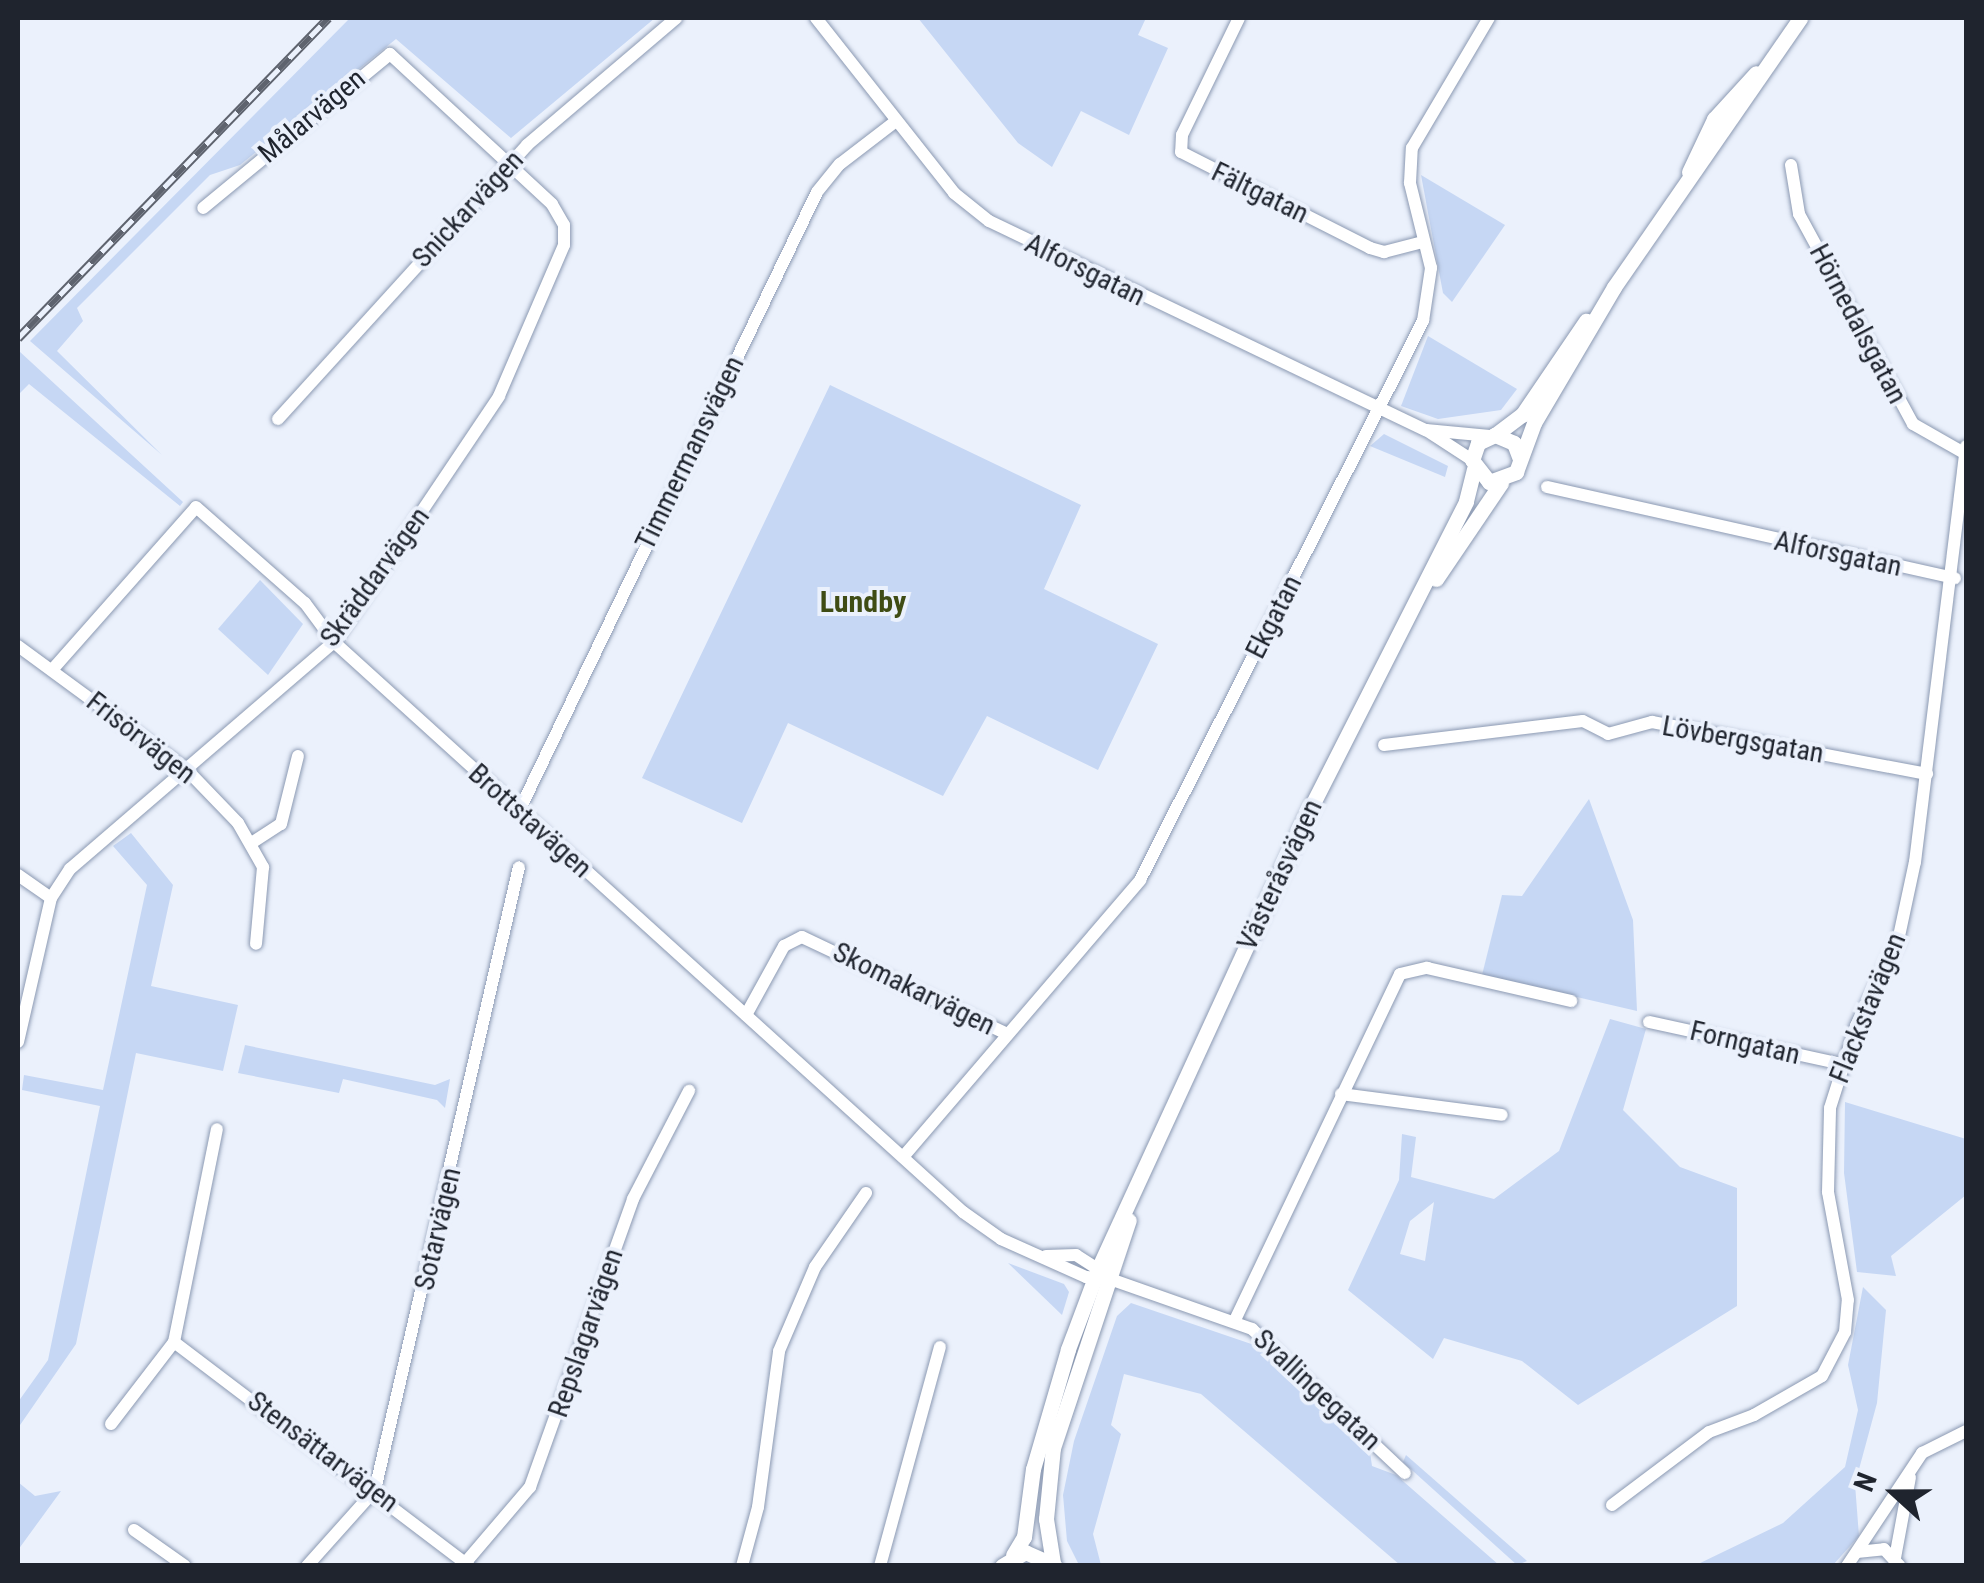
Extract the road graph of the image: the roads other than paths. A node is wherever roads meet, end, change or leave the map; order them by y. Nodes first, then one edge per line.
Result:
1 (676, 18) edge
2 (816, 18) edge
3 (1238, 18) edge
4 (1489, 18) edge
5 (1800, 18) edge
6 (896, 121) junction
7 (509, 164) junction
8 (1791, 165) dead end
9 (203, 208) dead end
10 (1422, 242) junction
11 (1614, 287) junction
12 (1377, 411) junction
13 (278, 419) dead end
14 (1426, 430) junction
15 (1493, 435) junction
16 (1965, 450) edge
17 (1520, 459) junction
18 (1473, 464) junction
19 (1501, 483) junction
20 (1547, 487) dead end
21 (1963, 519) edge
22 (1955, 578) junction
23 (1418, 600) junction
24 (334, 642) junction
25 (18, 646) edge
26 (52, 670) junction
27 (1384, 746) dead end
28 (298, 756) dead end
29 (188, 771) junction
30 (1927, 774) junction
31 (519, 812) junction
32 (253, 842) junction
33 (519, 867) dead end
34 (18, 875) edge
35 (51, 898) junction
36 (256, 944) dead end
37 (1570, 1001) dead end
38 (746, 1015) junction
39 (1648, 1022) dead end
40 (1007, 1034) junction
41 (18, 1042) edge
42 (1841, 1064) junction
43 (689, 1091) dead end
44 (1341, 1094) junction
45 (1502, 1115) dead end
46 (217, 1129) dead end
47 (903, 1156) junction
48 (866, 1193) dead end
49 (1101, 1276) junction
50 (1235, 1320) junction
51 (174, 1342) junction
52 (940, 1348) dead end
53 (112, 1424) dead end
54 (1966, 1431) edge
55 (1912, 1466) junction
56 (1404, 1474) dead end
57 (375, 1490) junction
58 (1612, 1505) dead end
59 (134, 1530) dead end
60 (1857, 1552) junction
61 (1008, 1560) edge
62 (1898, 1562) edge
63 (468, 1564) edge
64 (1054, 1564) edge
65 (185, 1566) edge
66 (308, 1566) edge
67 (742, 1566) edge
68 (880, 1566) edge
69 (1847, 1566) edge

1 - 7 street, Snickarvägen
2 - 6 street, Alforsgatan
3 - 10 street, Fältgatan
4 - 10 street, Ekgatan
5 - 11 street
6 - 12 street, Alforsgatan
6 - 31 street, Timmermansvägen
7 - 9 street, Målarvägen
7 - 13 street, Snickarvägen
7 - 24 street, Skräddarvägen
8 - 16 street, Hörnedalsgatan
10 - 12 street, Ekgatan
11 - 15 street
11 - 17 street
12 - 14 street, Alforsgatan
12 - 40 street, Ekgatan
14 - 15 street, Alforsgatan
14 - 18 street, Alforsgatan
15 - 17 street
15 - 18 street
16 - 21 street, Flackstavägen
17 - 19 street
18 - 19 street
18 - 23 street, Västeråsvägen
19 - 23 street, Västeråsvägen
20 - 22 street, Alforsgatan
21 - 22 street, Flackstavägen
22 - 30 street, Flackstavägen
23 - 49 street, Västeråsvägen
24 - 26 street, Brottstavägen
24 - 29 street, Skräddarvägen
24 - 31 street, Brottstavägen
25 - 26 street, Frisörvägen
26 - 29 street, Frisörvägen
27 - 30 street, Lövbergsgatan
28 - 32 street
29 - 32 street, Frisörvägen
29 - 35 street, Skräddarvägen
30 - 42 street, Flackstavägen
31 - 38 street, Brottstavägen
32 - 36 street
33 - 57 street, Sotarvägen
34 - 35 street
35 - 41 street, Skräddarvägen
37 - 44 street
38 - 40 street, Skomakarvägen
38 - 47 street, Brottstavägen
39 - 42 street, Forngatan
40 - 47 street, Ekgatan
42 - 58 street, Flackstavägen
43 - 63 street, Repslagarvägen
44 - 45 street
44 - 50 street
46 - 51 street
47 - 49 street, Brottstavägen
48 - 67 street
49 - 50 street, Svallingegatan
49 - 61 street, Västeråsvägen
49 - 64 street, Västeråsvägen
50 - 56 street, Svallingegatan
51 - 53 street
51 - 57 street, Stensättarvägen
52 - 68 street
54 - 55 street
55 - 60 street
55 - 62 street
57 - 63 street, Stensättarvägen
57 - 66 street, Sotarvägen
59 - 65 street
60 - 62 street
60 - 69 street
61 - 64 street

